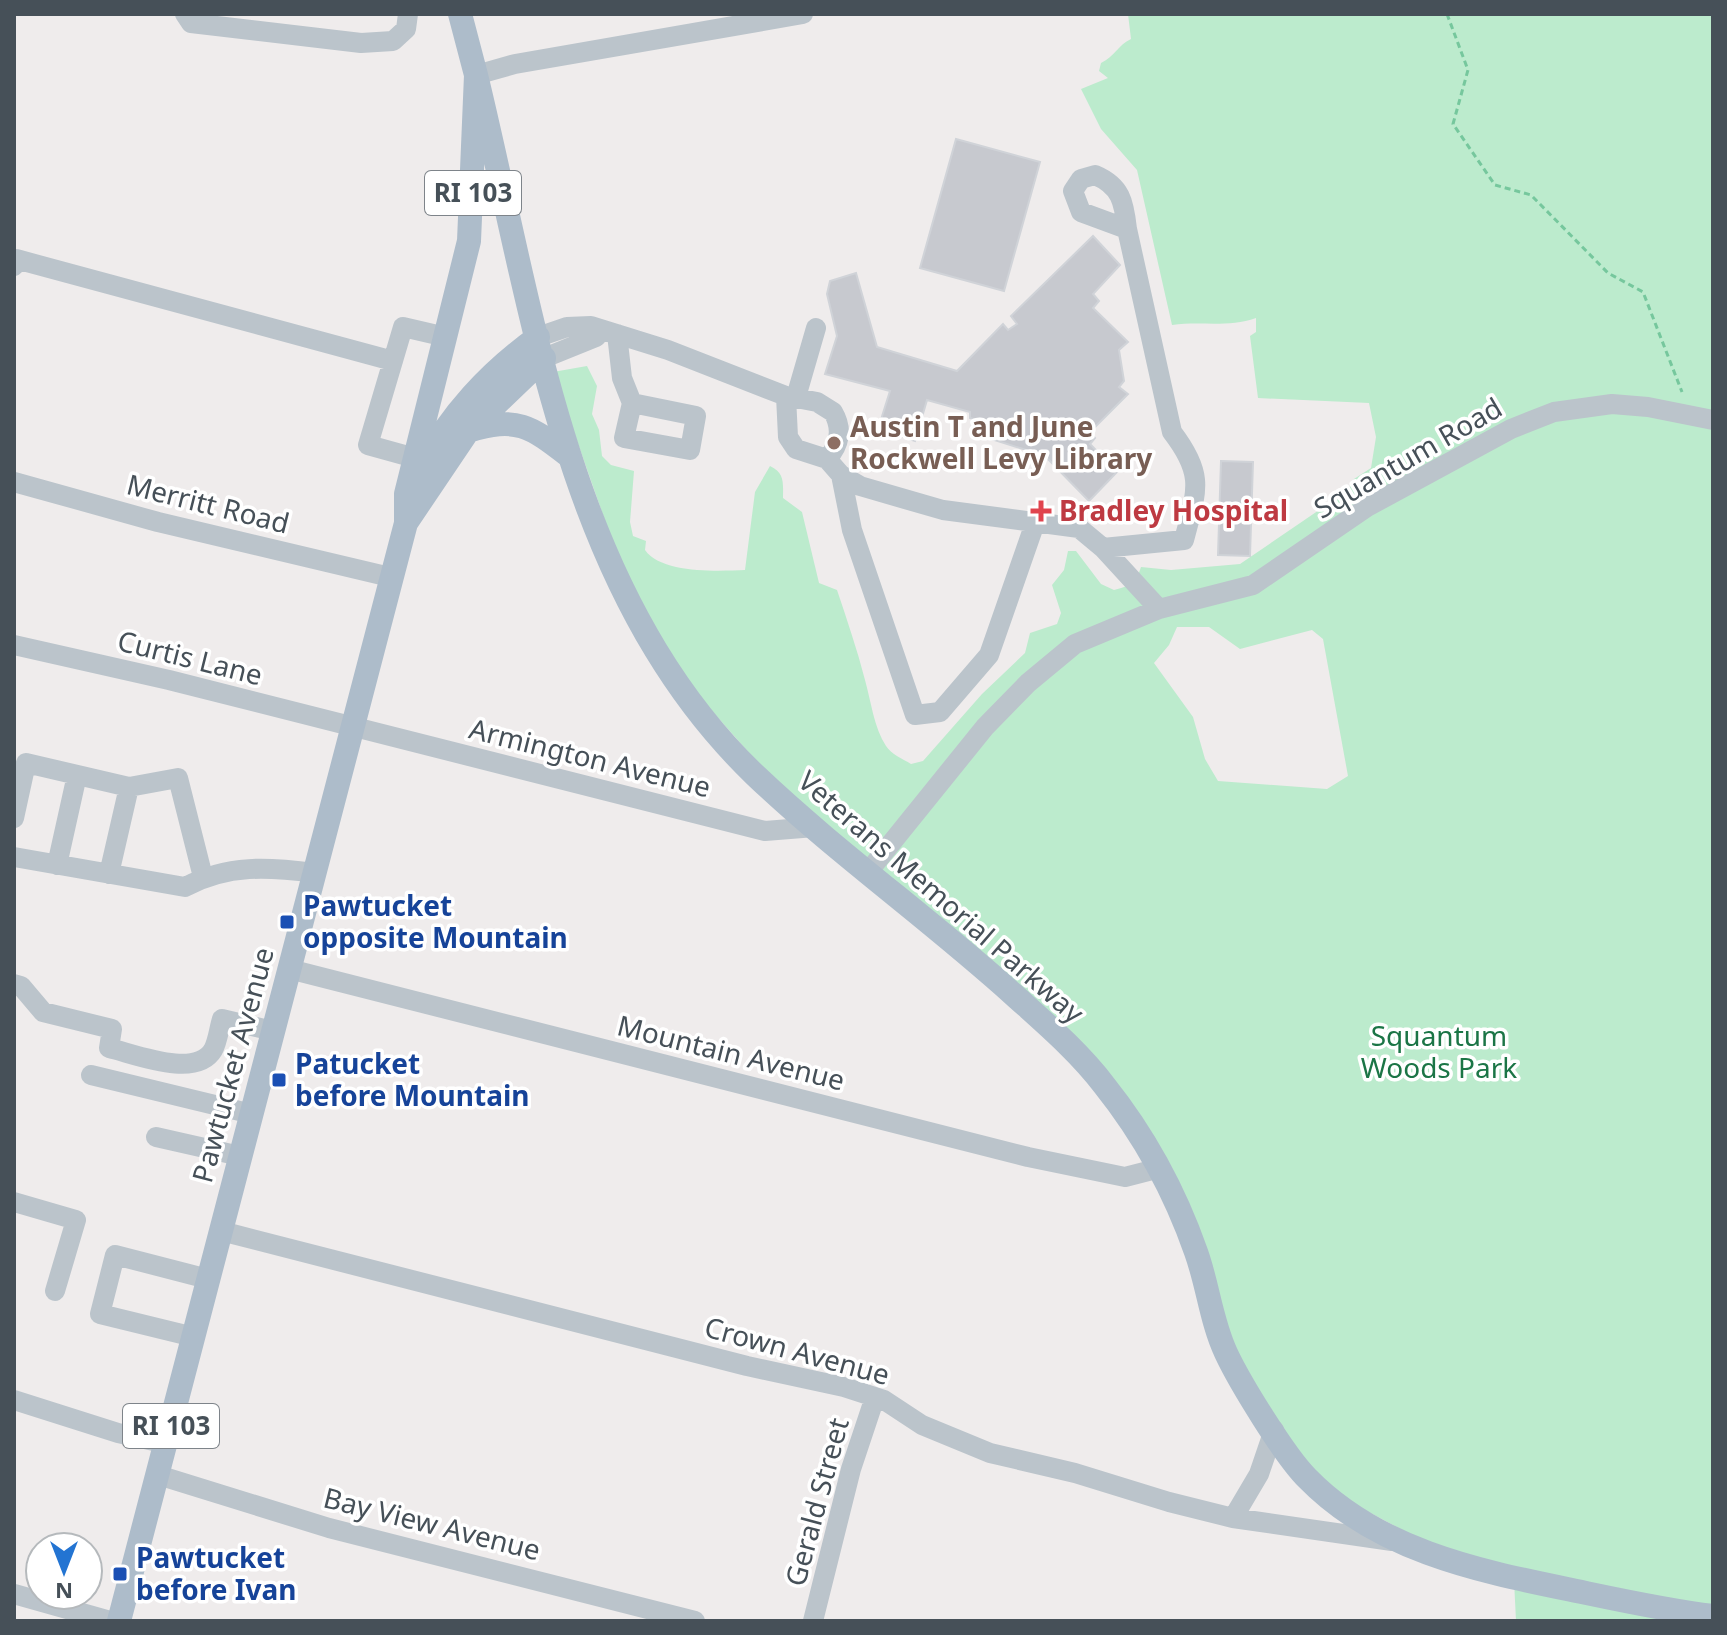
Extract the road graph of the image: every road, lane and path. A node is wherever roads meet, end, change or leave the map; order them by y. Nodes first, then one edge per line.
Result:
1 (408, 14) edge
2 (460, 14) edge
3 (803, 14) edge
4 (1447, 14) edge
5 (188, 18) edge
6 (476, 75) junction
7 (1127, 229) dead end
8 (14, 266) edge
9 (816, 328) dead end
10 (609, 332) junction
11 (446, 337) junction
12 (541, 348) junction
13 (393, 361) junction
14 (791, 396) junction
15 (632, 403) dead end
16 (1691, 417) junction
17 (1713, 420) edge
18 (468, 431) junction
19 (569, 456) junction
20 (415, 458) junction
21 (827, 459) junction
22 (841, 475) junction
23 (14, 482) edge
24 (406, 494) junction
25 (406, 523) junction
26 (1035, 523) junction
27 (1103, 548) junction
28 (390, 577) junction
29 (1159, 609) junction
30 (14, 645) edge
31 (352, 729) junction
32 (77, 775) junction
33 (129, 787) junction
34 (14, 818) edge
35 (815, 827) junction
36 (14, 857) edge
37 (57, 865) junction
38 (868, 872) junction
39 (315, 873) junction
40 (109, 874) junction
41 (203, 877) junction
42 (289, 969) junction
43 (14, 984) edge
44 (273, 1031) junction
45 (91, 1075) dead end
46 (252, 1114) junction
47 (156, 1137) dead end
48 (240, 1156) junction
49 (1160, 1168) junction
50 (14, 1202) edge
51 (221, 1231) junction
52 (208, 1279) junction
53 (55, 1291) dead end
54 (194, 1337) junction
55 (875, 1397) junction
56 (14, 1400) edge
57 (1274, 1430) junction
58 (167, 1444) junction
59 (158, 1475) junction
60 (1233, 1518) junction
61 (1401, 1542) junction
62 (14, 1594) edge
63 (1713, 1616) edge
64 (110, 1621) edge
65 (119, 1621) edge
66 (695, 1621) edge
67 (813, 1621) edge

1 - 5 street
2 - 6 main road, Pawtucket Avenue / RI 103
3 - 6 street
4 - 16 path
6 - 11 main road, Pawtucket Avenue / RI 103
6 - 12 main road, Veterans Memorial Parkway / RI 103
7 - 27 street
8 - 13 street
9 - 14 street
10 - 12 street
10 - 14 street
10 - 15 street
11 - 13 street
11 - 20 main road, Pawtucket Avenue / RI 103
12 - 18 main road, Pawtucket Avenue / RI 103
12 - 19 main road, Veterans Memorial Parkway
12 - 24 main road, Pawtucket Avenue
13 - 20 street
14 - 21 street
14 - 21 street
16 - 17 street, Squantum Road
16 - 29 street, Squantum Road
18 - 19 main road
18 - 25 main road, Pawtucket Avenue / RI 103
19 - 35 main road, Veterans Memorial Parkway
20 - 24 main road, Pawtucket Avenue / RI 103
21 - 22 street
22 - 26 street
22 - 26 street
23 - 28 street, Merritt Road
24 - 25 main road, Pawtucket Avenue / RI 103
25 - 28 main road, Pawtucket Avenue / RI 103
26 - 27 street
27 - 29 street
28 - 31 main road, Pawtucket Avenue / RI 103
29 - 38 street, Squantum Road
30 - 31 street, Curtis Lane
31 - 35 street, Armington Avenue
31 - 39 main road, Pawtucket Avenue / RI 103
32 - 33 street
32 - 34 street
32 - 37 street
33 - 40 street
33 - 41 street
35 - 38 main road, Veterans Memorial Parkway
36 - 37 street
37 - 40 street
38 - 49 main road, Veterans Memorial Parkway
39 - 41 street
39 - 42 main road, Pawtucket Avenue / RI 103
40 - 41 street
42 - 44 main road, Pawtucket Avenue / RI 103
42 - 49 street, Mountain Avenue
43 - 44 street
44 - 46 main road, Pawtucket Avenue / RI 103
45 - 46 street
46 - 48 main road, Pawtucket Avenue / RI 103
47 - 48 street
48 - 51 main road, Pawtucket Avenue / RI 103
49 - 57 main road, Veterans Memorial Parkway
50 - 53 street
51 - 52 main road, Pawtucket Avenue / RI 103
51 - 55 street, Crown Avenue
52 - 54 main road, Pawtucket Avenue / RI 103
52 - 54 street
54 - 58 main road, Pawtucket Avenue / RI 103
55 - 60 street, Crown Avenue
55 - 67 street, Gerald Street
56 - 58 street
57 - 60 street
57 - 61 main road, Veterans Memorial Parkway
58 - 59 main road, Pawtucket Avenue / RI 103
59 - 65 main road, Pawtucket Avenue / RI 103
59 - 66 street, Bay View Avenue
60 - 61 street, Crown Avenue
61 - 63 main road, Veterans Memorial Parkway
62 - 64 street

